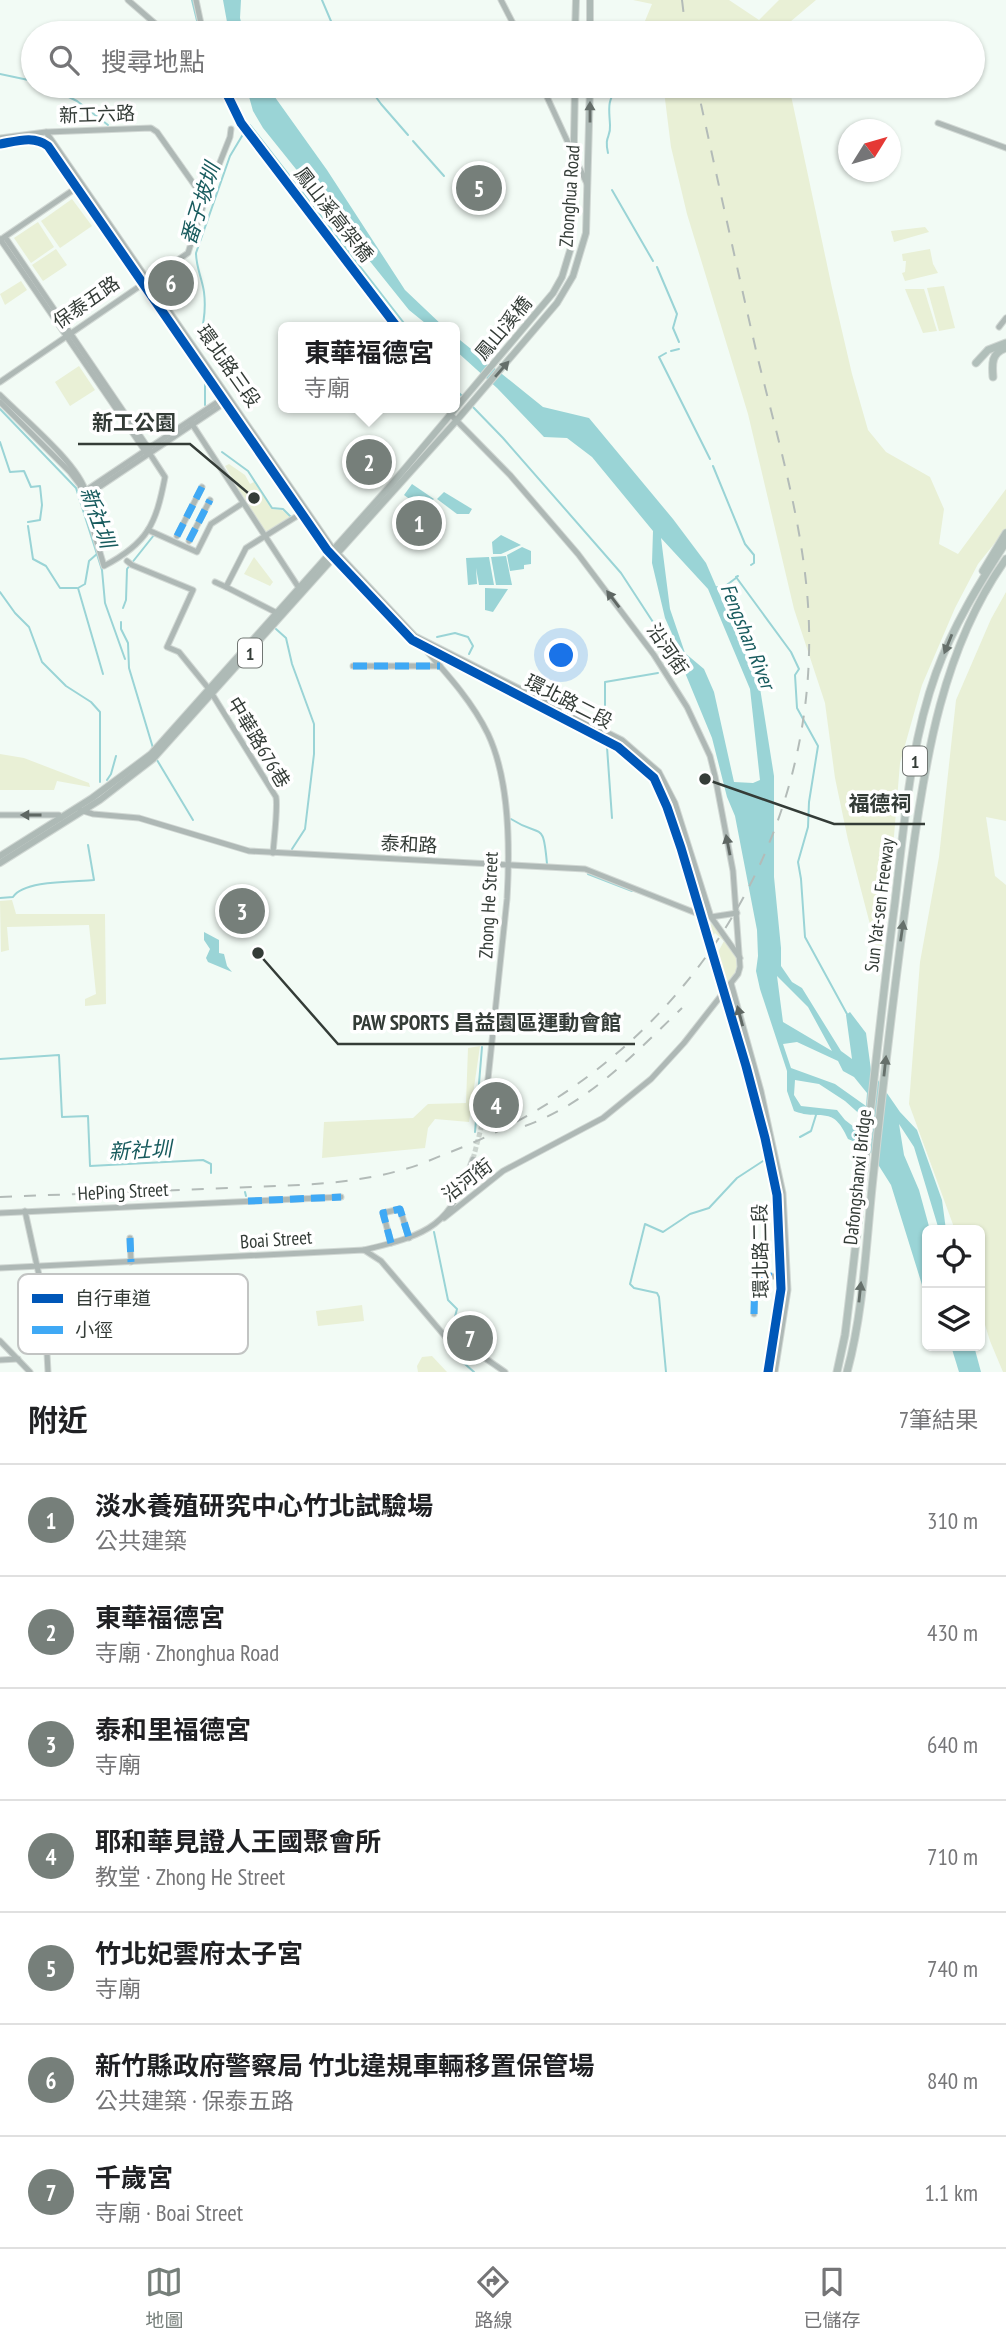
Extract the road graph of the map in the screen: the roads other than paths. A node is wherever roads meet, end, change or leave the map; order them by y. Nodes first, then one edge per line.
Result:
1 (128, 0) edge
2 (196, 0) edge
3 (501, 0) edge
4 (576, 0) edge
5 (590, 0) edge
6 (152, 21) edge
7 (200, 21) edge
8 (512, 21) edge
9 (575, 21) edge
10 (590, 21) edge
11 (229, 98) edge
12 (548, 98) edge
13 (575, 98) edge
14 (590, 98) edge
15 (939, 123) dead end
16 (231, 129) dead end
17 (46, 132) junction
18 (0, 138) edge
19 (40, 140) junction
20 (0, 144) edge
21 (1006, 148) edge
22 (574, 151) junction
23 (79, 186) junction
24 (589, 187) junction
25 (205, 200) junction
26 (2, 238) edge
27 (146, 282) junction
28 (553, 293) joint
29 (557, 303) joint
30 (1006, 318) edge
31 (393, 322) edge
32 (999, 327) dead end
33 (69, 335) junction
34 (1006, 345) edge
35 (976, 363) dead end
36 (993, 377) dead end
37 (0, 382) edge
38 (0, 395) edge
39 (226, 399) junction
40 (460, 399) edge
41 (0, 402) edge
42 (447, 413) edge
43 (451, 413) edge
44 (457, 420) junction
45 (192, 423) junction
46 (148, 451) junction
47 (202, 487) dead end
48 (84, 494) junction
49 (210, 499) dead end
50 (243, 503) junction
51 (189, 513) junction
52 (302, 513) junction
53 (200, 519) junction
54 (211, 524) junction
55 (148, 530) junction
56 (1006, 533) edge
57 (177, 536) dead end
58 (264, 536) junction
59 (189, 541) dead end
60 (1006, 542) edge
61 (334, 554) junction
62 (1006, 559) edge
63 (130, 563) dead end
64 (215, 582) dead end
65 (226, 587) junction
66 (299, 588) junction
67 (277, 613) junction
68 (958, 618) junction
69 (438, 654) junction
70 (353, 666) dead end
71 (441, 668) junction
72 (211, 691) junction
73 (79, 809) junction
74 (0, 815) edge
75 (61, 818) junction
76 (273, 853) junction
77 (0, 856) edge
78 (0, 863) edge
79 (509, 864) junction
80 (737, 913) junction
81 (701, 915) junction
82 (711, 917) junction
83 (707, 937) tunnel mouth
84 (740, 958) junction
85 (717, 969) tunnel mouth
86 (731, 983) junction
87 (724, 992) junction
88 (883, 998) joint
89 (893, 999) joint
90 (484, 1117) tunnel mouth
91 (473, 1159) tunnel mouth
92 (341, 1197) dead end
93 (25, 1212) junction
94 (0, 1213) edge
95 (444, 1218) junction
96 (130, 1238) dead end
97 (409, 1238) junction
98 (391, 1243) junction
99 (364, 1250) junction
100 (131, 1262) junction
101 (37, 1266) junction
102 (0, 1268) edge
103 (38, 1274) edge
104 (781, 1276) junction
105 (754, 1314) dead end
106 (0, 1341) edge
107 (47, 1354) edge
108 (18, 1359) junction
109 (0, 1360) edge
110 (30, 1372) edge
111 (48, 1372) edge
112 (505, 1372) edge
113 (768, 1372) edge
114 (775, 1372) edge
115 (837, 1372) edge
116 (847, 1372) edge

1 - 6 street
2 - 7 street
3 - 8 street
4 - 9 main road
5 - 10 main road
11 - 31 street, 鳳山溪高架橋
12 - 22 street
13 - 22 main road, Zhonghua Road / 1
24 -> 14 main road, Zhonghua Road / 1
15 - 21 street
16 - 25 street, 保泰五路
17 - 18 street
17 - 19 street, 新工六路
17 - 23 street, 環北路三段
17 - 25 street, 新工六路
19 - 20 street
19 - 23 street, 環北路三段
22 - 24 street
22 - 28 main road, Zhonghua Road / 1
23 - 26 street
23 - 27 street, 環北路三段
24 - 29 main road, Zhonghua Road / 1
25 - 27 street, 保泰五路
26 - 33 street
27 - 33 street, 保泰五路
27 - 39 street, 環北路三段
28 - 40 main road, 鳳山溪橋 / 1
44 -> 29 main road, 鳳山溪橋 / 1
30 - 32 street
33 - 37 street, 保泰五路
33 - 46 street
34 - 35 highway
34 - 36 highway
38 - 48 street
39 - 45 street
39 - 52 street, 環北路三段
39 - 61 street, 環北路三段
41 - 48 street
42 - 61 main road, 1
43 - 44 street, 沿河街
44 - 61 main road, 1
80 -> 44 street, 沿河街
45 - 46 street
45 - 50 street
46 - 48 street
46 - 55 street
47 - 51 street
48 - 55 street
49 - 53 street
50 - 54 street
50 - 58 street
51 - 53 street
51 - 57 street
52 - 58 street
52 - 61 street, 環北路三段
53 - 54 street
53 - 59 street
54 - 55 street
56 - 68 highway
58 - 65 street
58 - 66 street
60 - 68 highway, Sun Yat-sen Freeway / 1
61 - 66 main road, 1
61 - 69 street, 環北路二段
61 - 69 street
61 - 72 main road, 1
89 -> 62 highway, Sun Yat-sen Freeway / 1
63 - 72 street, 中華路676巷
64 - 65 street
65 - 67 street
66 - 67 main road, 1
67 - 72 main road, 1
68 -> 88 highway, Sun Yat-sen Freeway / 1
69 - 71 street
69 - 81 street, 環北路二段
69 - 82 street, 環北路二段
70 - 71 street
71 - 79 street, Zhong He Street
72 - 73 main road, 1
72 - 76 street, 中華路676巷
73 - 75 main road, 1
73 - 76 street, 泰和路
73 - 78 main road, 1
75 -> 74 street
75 - 77 main road, 1
76 - 79 street, 泰和路
79 - 81 street, 泰和路
79 - 90 street, Zhong He Street
80 - 82 street, 泰和路
80 - 84 street, 沿河街
81 - 82 street, 泰和路
81 - 83 street, 環北路二段
82 - 84 street, 環北路二段
84 - 86 street
85 - 87 street, 環北路二段
86 - 87 street, 沿河街
114 -> 86 street, 環北路二段
87 - 95 street, 沿河街
87 - 104 street, 環北路二段
88 - 115 highway, Dafongshanxi Bridge / 1
116 -> 89 highway, Dafongshanxi Bridge / 1
91 - 95 street
92 - 93 street, HePing Street
93 - 94 street, HePing Street
93 - 101 street
95 - 97 street, 沿河街
96 - 100 street
97 - 98 street, Boai Street
97 - 98 street
98 - 99 street, Boai Street
99 - 100 street, Boai Street
99 - 112 street
100 - 101 street, Boai Street
101 - 102 street, Boai Street
101 - 103 street
104 - 105 street
104 - 113 street, 環北路二段
106 - 108 street
107 - 111 street
108 - 109 street
108 - 110 street

